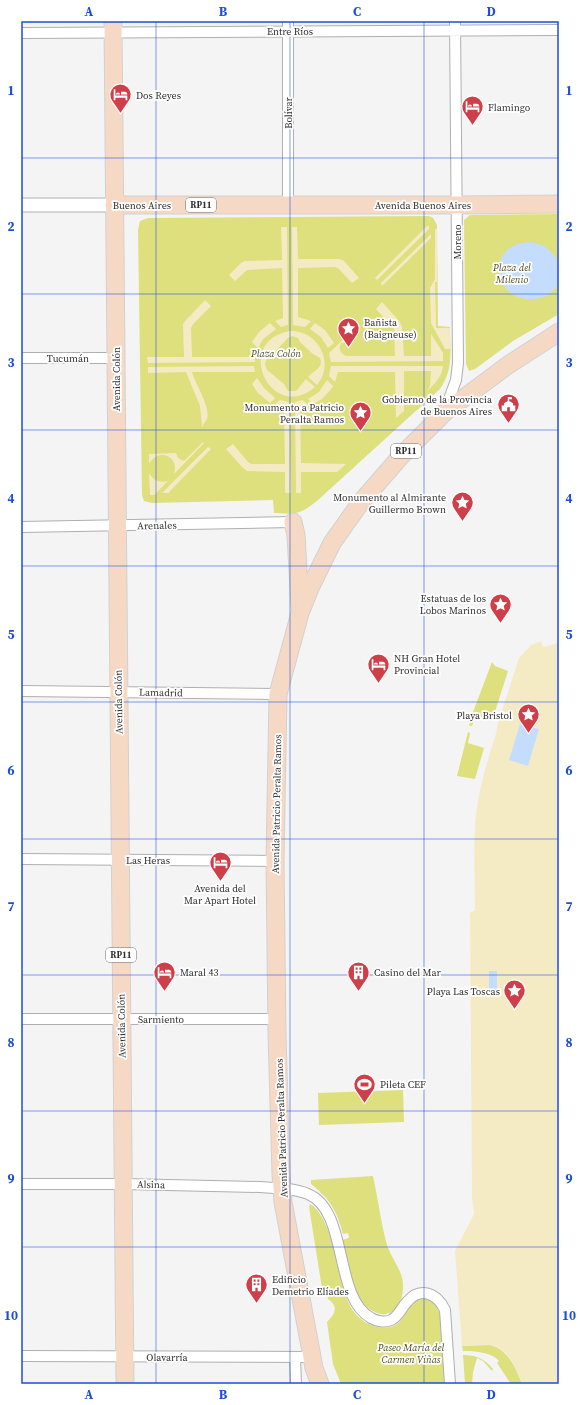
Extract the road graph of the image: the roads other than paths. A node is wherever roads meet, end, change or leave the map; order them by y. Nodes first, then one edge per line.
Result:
1 (288, 26) edge
2 (455, 26) edge
3 (113, 27) edge
4 (559, 30) edge
5 (21, 32) edge
6 (559, 204) edge
7 (21, 205) edge
8 (114, 205) junction
9 (288, 205) junction
10 (457, 205) junction
11 (559, 332) edge
12 (21, 358) edge
13 (115, 358) junction
14 (445, 412) junction
15 (293, 522) joint
16 (117, 526) junction
17 (21, 527) edge
18 (300, 613) junction
19 (21, 691) edge
20 (118, 691) junction
21 (278, 694) junction
22 (21, 859) edge
23 (120, 860) junction
24 (275, 861) junction
25 (21, 1019) edge
26 (121, 1019) junction
27 (277, 1020) junction
28 (21, 1184) edge
29 (123, 1184) junction
30 (282, 1188) junction
31 (21, 1356) edge
32 (124, 1357) junction
33 (295, 1357) junction
34 (312, 1357) junction
35 (124, 1384) edge
36 (296, 1384) edge
37 (320, 1384) edge
38 (450, 1384) edge

1 - 2 street, Entre Ríos
1 - 3 street, Entre Ríos
1 - 9 street, Bolívar
2 - 4 street, Entre Ríos
2 - 10 street, Moreno
3 - 5 street, Entre Ríos
3 - 8 main road, Avenida Colón
6 - 10 main road, Avenida Buenos Aires / RP11
7 - 8 street, Buenos Aires
8 - 9 main road, Buenos Aires / RP11
8 - 13 main road, Avenida Colón / RP11
9 - 10 main road, Avenida Buenos Aires / RP11
10 - 14 street, Moreno
11 - 14 main road, Avenida Patricio Peralta Ramos / RP11
12 - 13 street, Tucumán
13 - 16 main road, Avenida Colón / RP11
14 - 18 main road, Avenida Patricio Peralta Ramos / RP11
15 - 16 street, Arenales
15 - 18 main road, RP11
16 - 17 street, Arenales
16 - 20 main road, Avenida Colón / RP11
18 - 21 main road, Avenida Patricio Peralta Ramos / RP11
19 - 20 street, Lamadrid
20 - 21 street, Lamadrid
20 - 23 main road, Avenida Colón / RP11
21 - 24 main road, Avenida Patricio Peralta Ramos / RP11
22 - 23 street, Las Heras
23 - 24 street, Las Heras
23 - 26 main road, Avenida Colón / RP11
24 - 27 main road, Avenida Patricio Peralta Ramos / RP11
25 - 26 street, Sarmiento
26 - 27 street, Sarmiento
26 - 29 main road, Avenida Colón / RP11
27 - 30 main road, Avenida Patricio Peralta Ramos / RP11
28 - 29 street, Alsina
29 - 30 street, Alsina
29 - 32 main road, Avenida Colón / RP11
30 - 34 main road, Avenida Patricio Peralta Ramos / RP11
30 - 38 street, Alsina
31 - 32 street, Olavarría
32 - 33 street, Olavarría
32 - 35 main road, Avenida Colón / RP11
33 - 34 street, Olavarría
33 - 36 street
34 - 37 main road, Avenida Patricio Peralta Ramos / RP11

